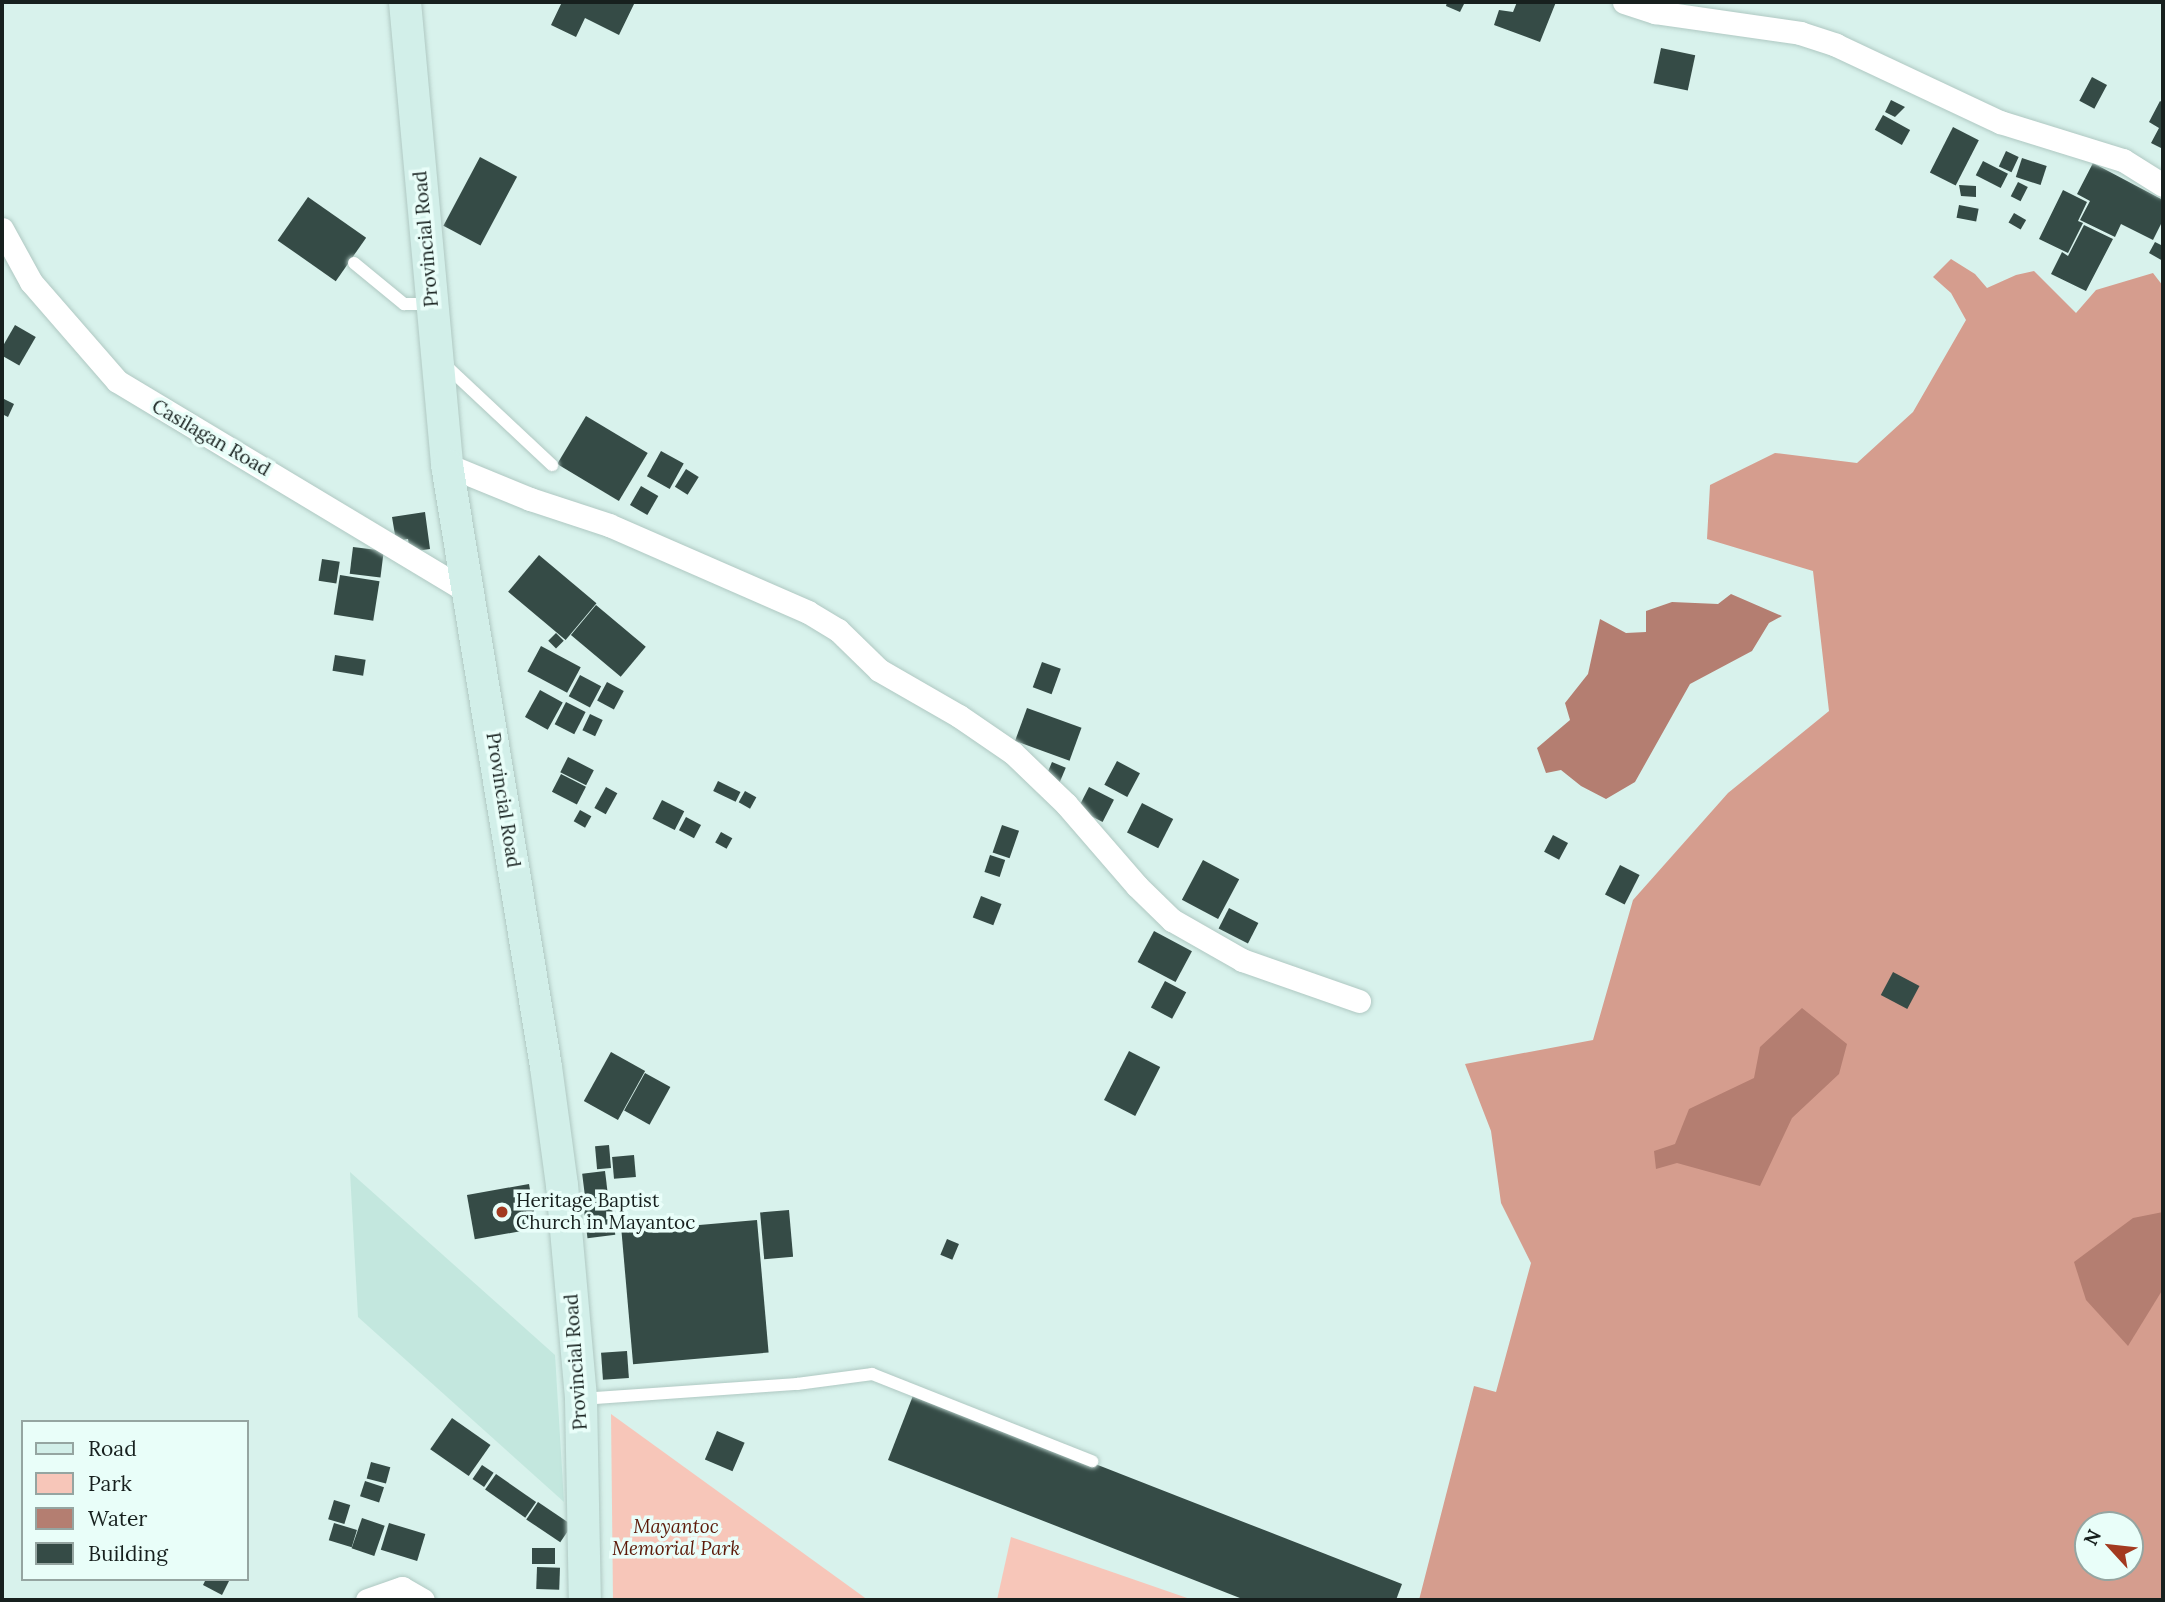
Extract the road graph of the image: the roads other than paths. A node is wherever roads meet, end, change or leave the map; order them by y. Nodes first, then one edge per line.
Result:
1 (405, 2) edge
2 (1624, 2) edge
3 (2163, 185) edge
4 (2, 229) edge
5 (354, 262) dead end
6 (432, 304) junction
7 (437, 357) junction
8 (447, 465) junction
9 (552, 465) dead end
10 (470, 593) junction
11 (1359, 1001) dead end
12 (581, 1399) junction
13 (1092, 1461) dead end
14 (368, 1600) edge
15 (422, 1600) edge
16 (585, 1600) edge

1 - 6 main road, Provincial Road
2 - 3 street
4 - 10 street, Casilagan Road
5 - 6 lane
6 - 7 main road, Provincial Road
7 - 8 main road, Provincial Road
7 - 9 lane
8 - 10 main road, Provincial Road
8 - 11 street
10 - 12 main road, Provincial Road
12 - 13 lane
12 - 16 main road, Provincial Road
14 - 15 street

